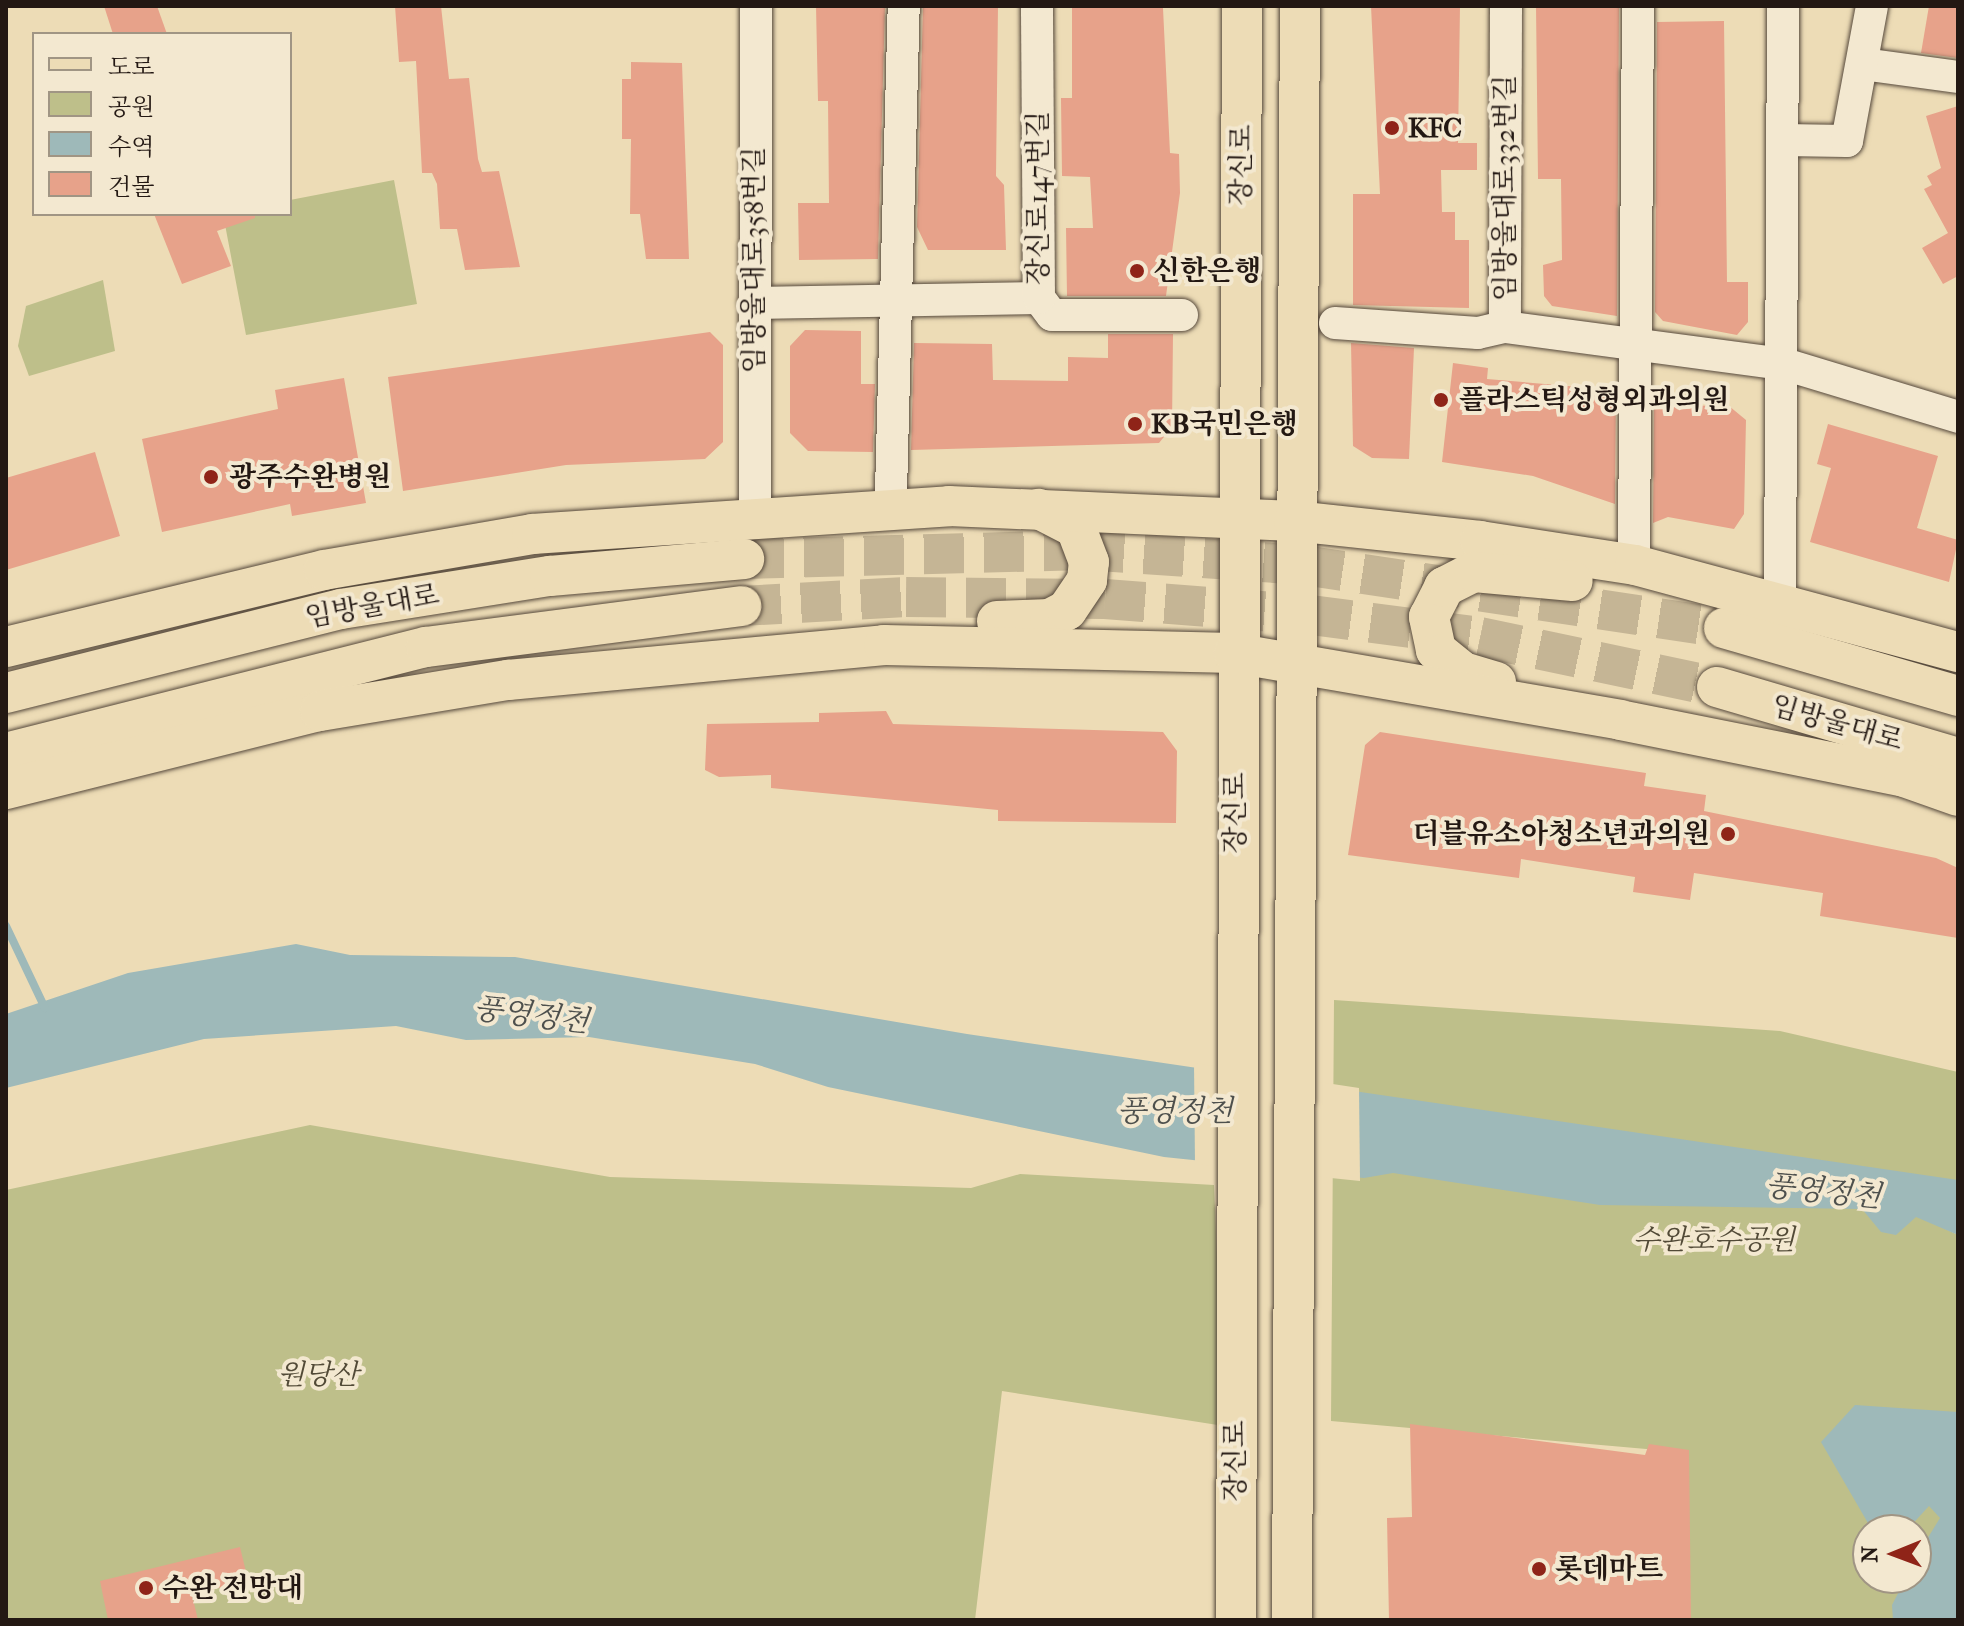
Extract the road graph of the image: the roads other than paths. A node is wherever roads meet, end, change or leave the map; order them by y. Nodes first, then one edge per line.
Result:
1 (756, 6) edge
2 (904, 6) edge
3 (1037, 6) edge
4 (1242, 6) edge
5 (1300, 6) edge
6 (1506, 6) edge
7 (1638, 6) edge
8 (1783, 6) edge
9 (1872, 6) edge
10 (1863, 64) junction
11 (1958, 77) edge
12 (1783, 140) junction
13 (892, 297) junction
14 (1039, 298) junction
15 (754, 303) junction
16 (1182, 315) dead end
17 (1335, 323) dead end
18 (1505, 327) junction
19 (1639, 346) junction
20 (1784, 364) junction
21 (1958, 417) edge
22 (891, 492) dead end
23 (1026, 508) junction
24 (755, 514) junction
25 (1235, 518) junction
26 (1294, 521) junction
27 (1634, 549) dead end
28 (744, 559) tunnel mouth
29 (1697, 581) junction
30 (1780, 600) junction
31 (741, 606) tunnel mouth
32 (1724, 628) tunnel mouth
33 (6, 647) edge
34 (794, 652) junction
35 (1958, 652) edge
36 (1234, 653) junction
37 (1295, 664) junction
38 (1717, 687) tunnel mouth
39 (6, 693) edge
40 (1958, 696) edge
41 (1620, 720) junction
42 (6, 753) edge
43 (1958, 758) edge
44 (6, 789) edge
45 (1958, 796) edge
46 (1236, 1620) edge
47 (1292, 1620) edge

1 - 15 street, 임방울대로358번길
2 - 13 street
3 - 14 street, 장신로147번길
4 - 25 main road, 장신로
5 - 26 main road, 장신로
6 - 18 street, 임방울대로332번길
7 - 19 street
8 - 12 street
9 - 10 street
10 - 11 street
10 - 12 street
12 - 20 street
13 - 14 street, 장신로147번길
13 - 15 street, 장신로147번길
13 - 22 street
14 - 16 street
15 - 24 street, 임방울대로358번길
17 - 18 street
18 - 19 street, 임방울대로332번길
19 - 20 street, 임방울대로332번길
19 - 27 street
20 - 21 street, 임방울대로332번길
20 - 30 street
23 - 24 main road
23 - 25 main road
23 - 34 main road
24 - 33 main road
25 - 26 main road
25 - 36 main road, 장신로
26 - 29 main road
26 - 37 main road, 장신로
28 - 39 main road, 임방울대로
29 - 30 main road
29 - 41 main road
30 - 35 main road
31 - 42 main road, 임방울대로
32 - 40 main road
34 - 36 main road
34 - 44 main road
36 - 37 main road
36 - 46 main road, 장신로
37 - 41 main road
37 - 47 main road, 장신로
38 - 43 main road, 임방울대로
41 - 45 main road

